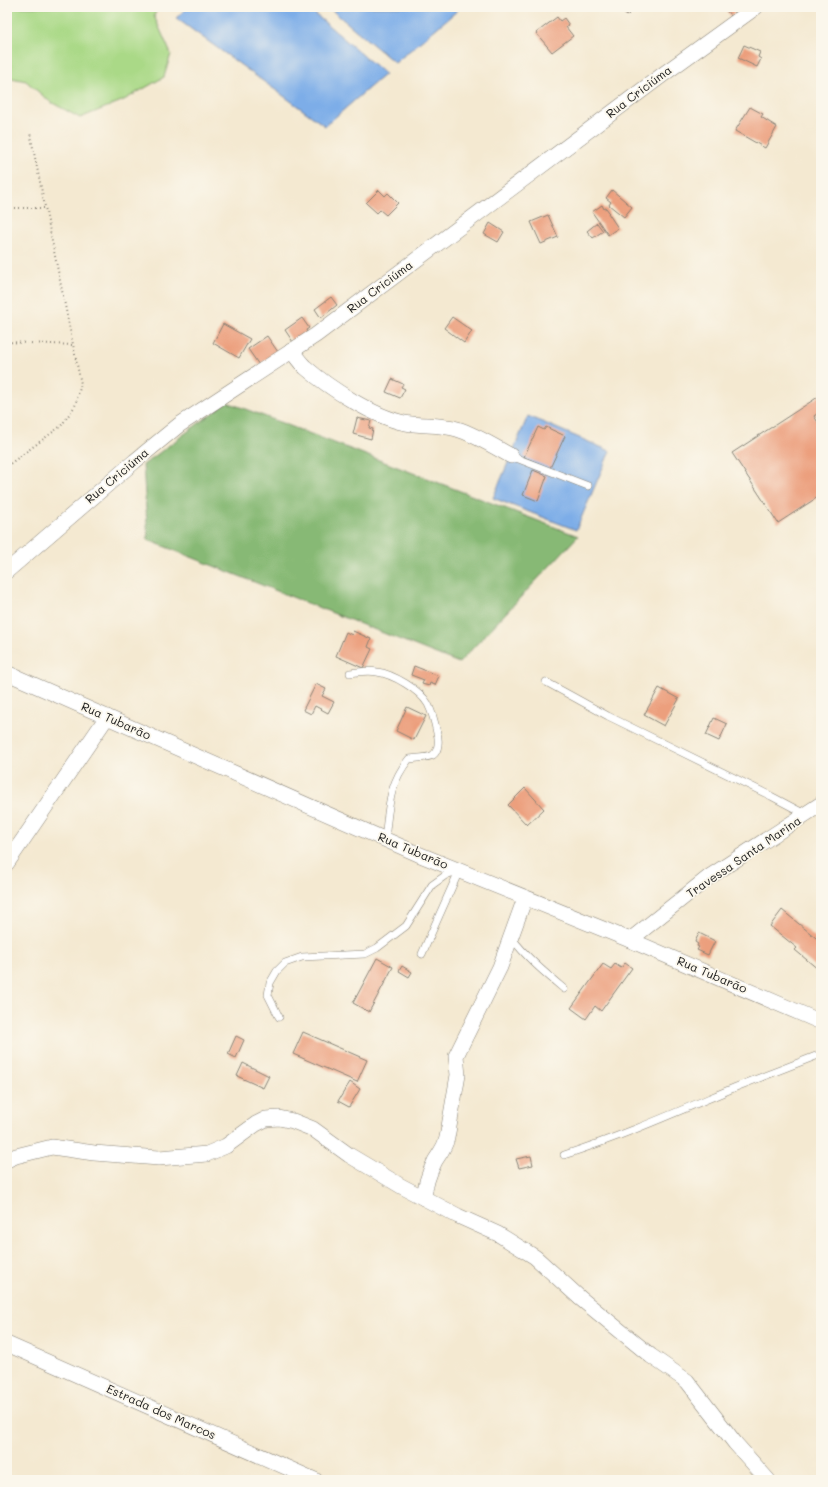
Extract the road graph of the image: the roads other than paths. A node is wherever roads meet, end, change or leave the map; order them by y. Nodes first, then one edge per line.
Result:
1 (756, 7) edge
2 (291, 351) junction
3 (511, 456) joint
4 (588, 486) dead end
5 (7, 571) edge
6 (7, 673) edge
7 (350, 673) dead end
8 (546, 682) dead end
9 (107, 718) junction
10 (821, 804) edge
11 (806, 814) junction
12 (384, 839) junction
13 (7, 863) edge
14 (459, 871) junction
15 (525, 898) junction
16 (511, 937) junction
17 (630, 940) junction
18 (422, 954) dead end
19 (564, 989) dead end
20 (280, 1017) dead end
21 (821, 1022) edge
22 (821, 1054) edge
23 (564, 1155) dead end
24 (7, 1160) edge
25 (424, 1198) junction
26 (7, 1344) edge
27 (315, 1480) edge
28 (768, 1480) edge

1 - 2 street, Rua Criciúma
2 - 3 street
2 - 5 street, Rua Criciúma
3 - 4 lane
6 - 9 street, Rua Tubarão
7 - 12 lane
8 - 11 lane
9 - 12 street, Rua Tubarão
9 - 13 street
10 - 11 street, Travessa Santa Marina
11 - 17 street, Travessa Santa Marina
12 - 14 street, Rua Tubarão
14 - 15 street, Rua Tubarão
14 - 18 lane
14 - 20 lane
15 - 16 street
15 - 17 street, Rua Tubarão
16 - 19 lane
16 - 25 street
17 - 21 street, Rua Tubarão
22 - 23 lane
24 - 25 street
25 - 28 street
26 - 27 street, Estrada dos Marcos

